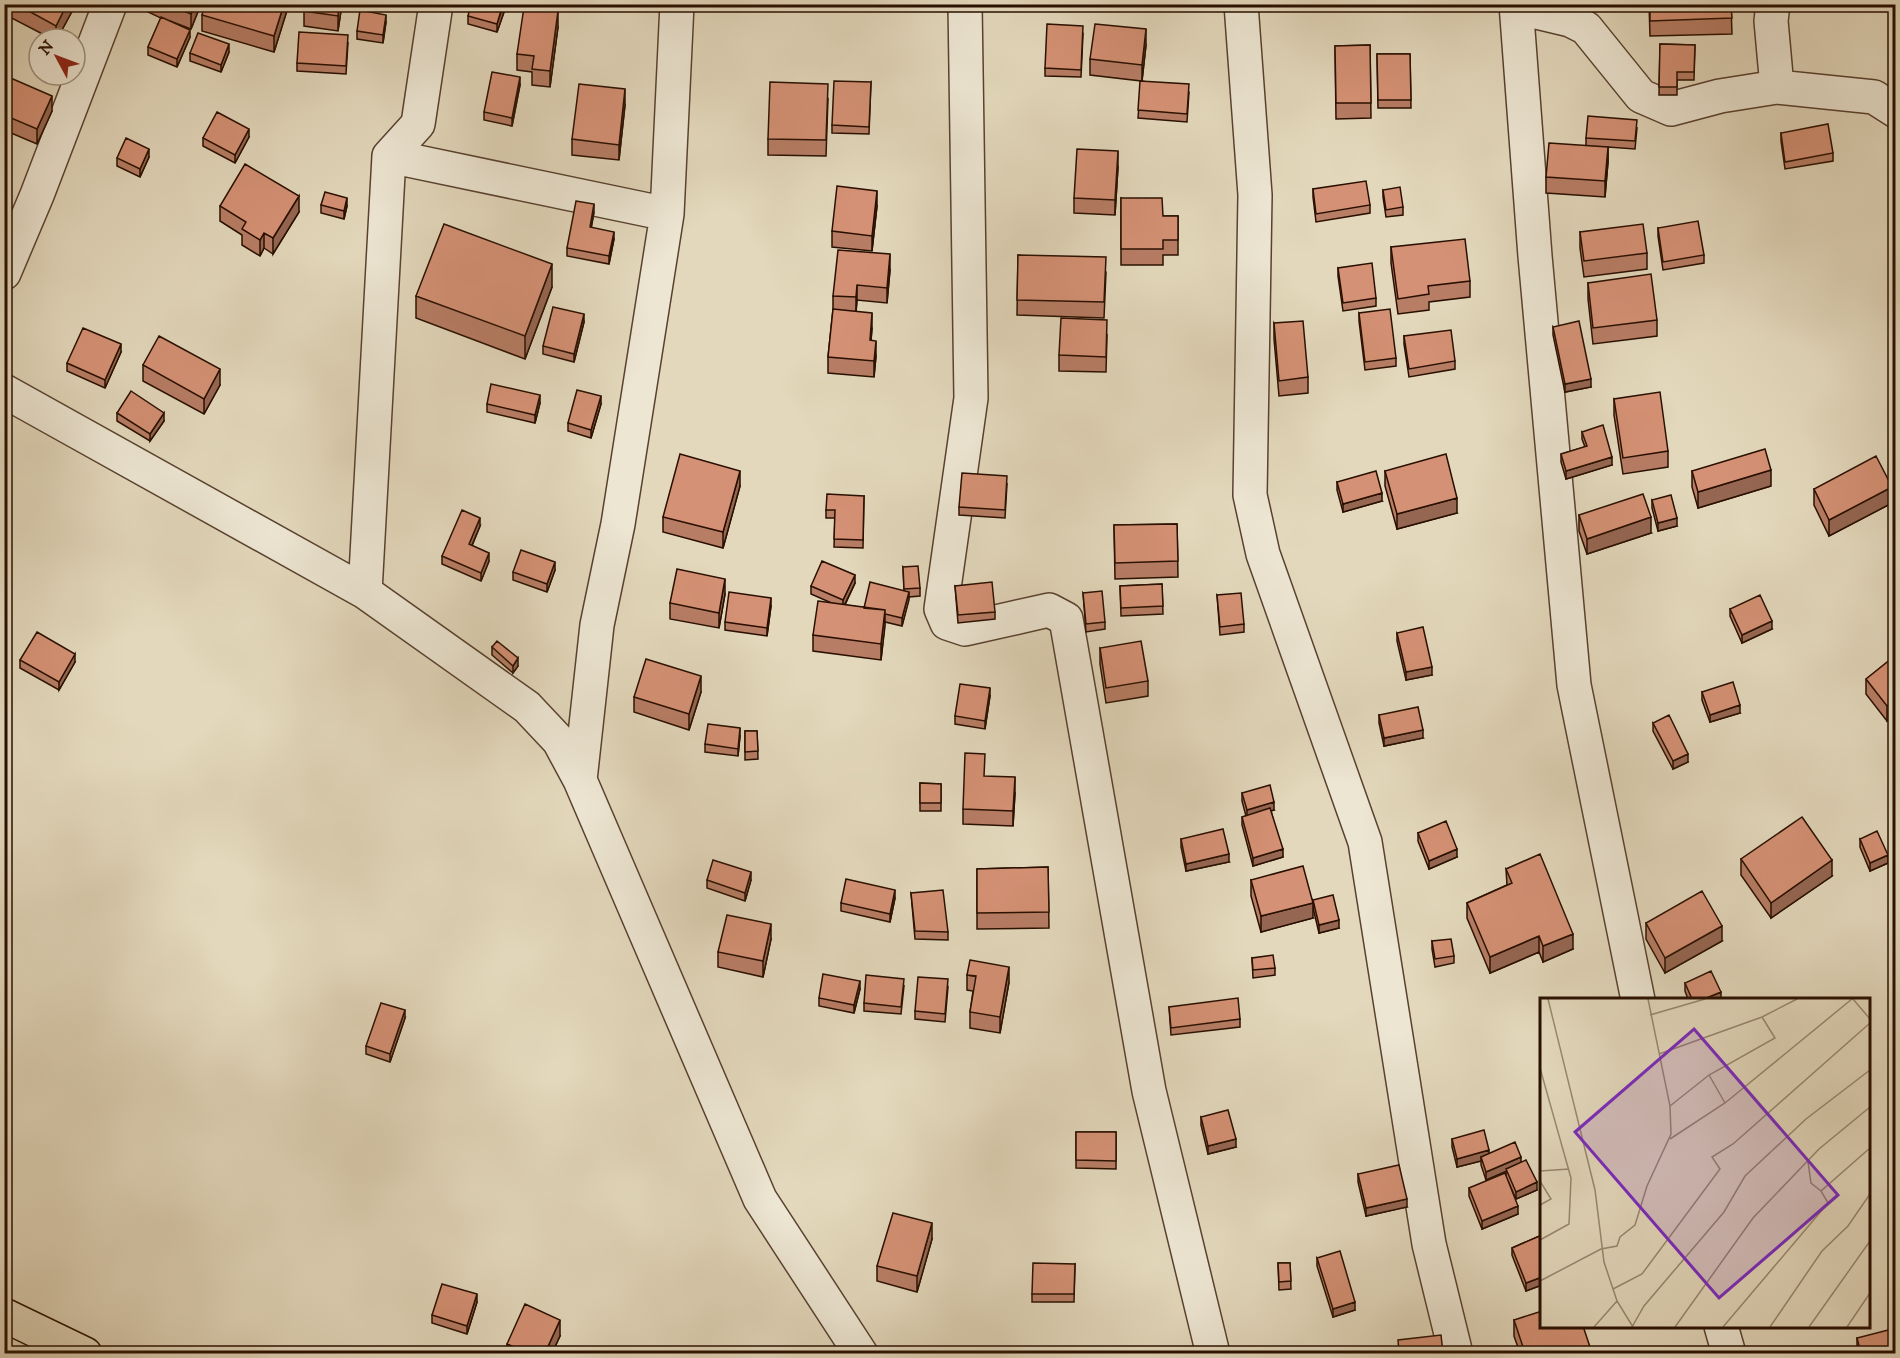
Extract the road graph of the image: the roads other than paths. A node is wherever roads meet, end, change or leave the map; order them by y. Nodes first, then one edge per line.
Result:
1 (110, 4) edge
2 (436, 4) edge
3 (677, 4) edge
4 (965, 4) edge
5 (1241, 4) edge
6 (1773, 4) edge
7 (1516, 6) edge
8 (1777, 87) junction
9 (1896, 111) edge
10 (389, 156) junction
11 (667, 214) junction
12 (4, 273) edge
13 (4, 392) edge
14 (365, 592) junction
15 (580, 780) junction
16 (1638, 998) edge
17 (4, 1315) edge
18 (1722, 1328) edge
19 (85, 1353) edge
20 (861, 1353) edge
21 (1213, 1353) edge
22 (1456, 1353) edge
23 (1728, 1353) edge

1 - 12 street
2 - 10 street
3 - 11 street
4 - 21 street
5 - 22 street
6 - 8 street
7 - 8 street
7 - 16 street
8 - 9 street
10 - 11 street
10 - 14 street
11 - 15 street
13 - 14 street
14 - 15 street
15 - 20 street
17 - 19 main road
18 - 23 street

